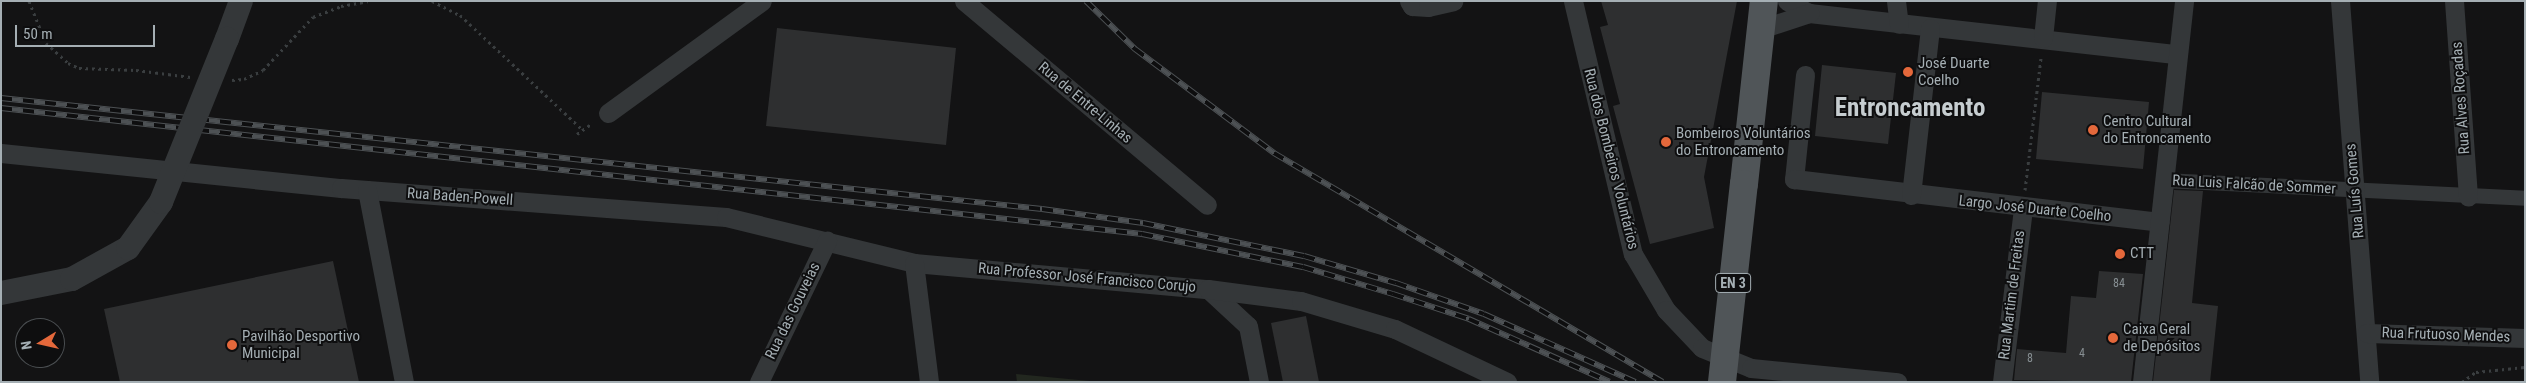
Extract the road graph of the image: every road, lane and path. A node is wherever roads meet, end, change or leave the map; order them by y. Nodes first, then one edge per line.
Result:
1 (29, 1) edge
2 (241, 1) edge
3 (368, 1) edge
4 (432, 1) edge
5 (762, 1) edge
6 (964, 1) edge
7 (1453, 1) edge
8 (1573, 1) edge
9 (1764, 1) edge
10 (1787, 1) edge
11 (1896, 1) edge
12 (2047, 1) edge
13 (2184, 1) edge
14 (2340, 1) edge
15 (2454, 1) edge
16 (1410, 4) edge
17 (1808, 13) junction
18 (1899, 24) junction
19 (1930, 28) junction
20 (1761, 29) junction
21 (2044, 38) junction
22 (2177, 54) junction
23 (1805, 75) dead end
24 (201, 78) dead end
25 (226, 80) dead end
26 (608, 113) dead end
27 (583, 130) dead end
28 (1, 153) edge
29 (2163, 180) junction
30 (367, 190) junction
31 (2356, 190) junction
32 (1911, 195) junction
33 (2468, 196) junction
34 (2525, 198) edge
35 (1207, 206) dead end
36 (2023, 208) junction
37 (2159, 222) junction
38 (827, 241) junction
39 (914, 263) junction
40 (1208, 289) junction
41 (1, 293) edge
42 (2367, 333) junction
43 (2525, 338) edge
44 (2525, 367) edge
45 (404, 382) edge
46 (759, 382) edge
47 (929, 382) edge
48 (1259, 382) edge
49 (1507, 382) edge
50 (1722, 382) edge
51 (1898, 382) edge
52 (2002, 382) edge
53 (2142, 382) edge
54 (2369, 382) edge
55 (2462, 382) edge

1 - 24 path
2 - 41 street, bridge
3 - 25 path
4 - 27 path
5 - 26 street
6 - 35 street, Rua de Entre-Linhas
7 - 16 street
8 - 51 street, Rua dos Bombeiros Voluntários
9 - 20 main road, EN 3
10 - 17 street
11 - 18 street
12 - 21 street
13 - 22 street
14 - 31 street, Rua Luís Gomes
15 - 33 street, Rua Alves Roçadas
17 - 18 street
17 - 20 street
18 - 19 street
19 - 21 street
19 - 32 street
20 - 50 main road, EN 3, bridge
21 - 22 street
21 - 36 path
22 - 29 street
23 - 32 street, Largo José Duarte Coelho
28 - 30 street, Rua Baden-Powell
29 - 31 street, Rua Luis Falcão de Sommer
29 - 37 street
30 - 38 street, Rua Baden-Powell
30 - 45 street
31 - 33 street, Rua Luis Falcão de Sommer
31 - 42 street, Rua Luís Gomes
32 - 36 street, Largo José Duarte Coelho
33 - 34 street, Rua Luis Falcão de Sommer
36 - 37 street, Largo José Duarte Coelho
36 - 52 street, Rua Martim de Freitas
37 - 53 street
38 - 39 street, Rua Baden-Powell
38 - 46 street, Rua das Gouveias
39 - 40 street, Rua Professor José Francisco Corujo
39 - 47 street
40 - 48 street, Rua Professor José Francisco Corujo
40 - 49 street
42 - 43 street, Rua Frutuoso Mendes
42 - 54 street, Rua Luís Gomes
44 - 55 path

